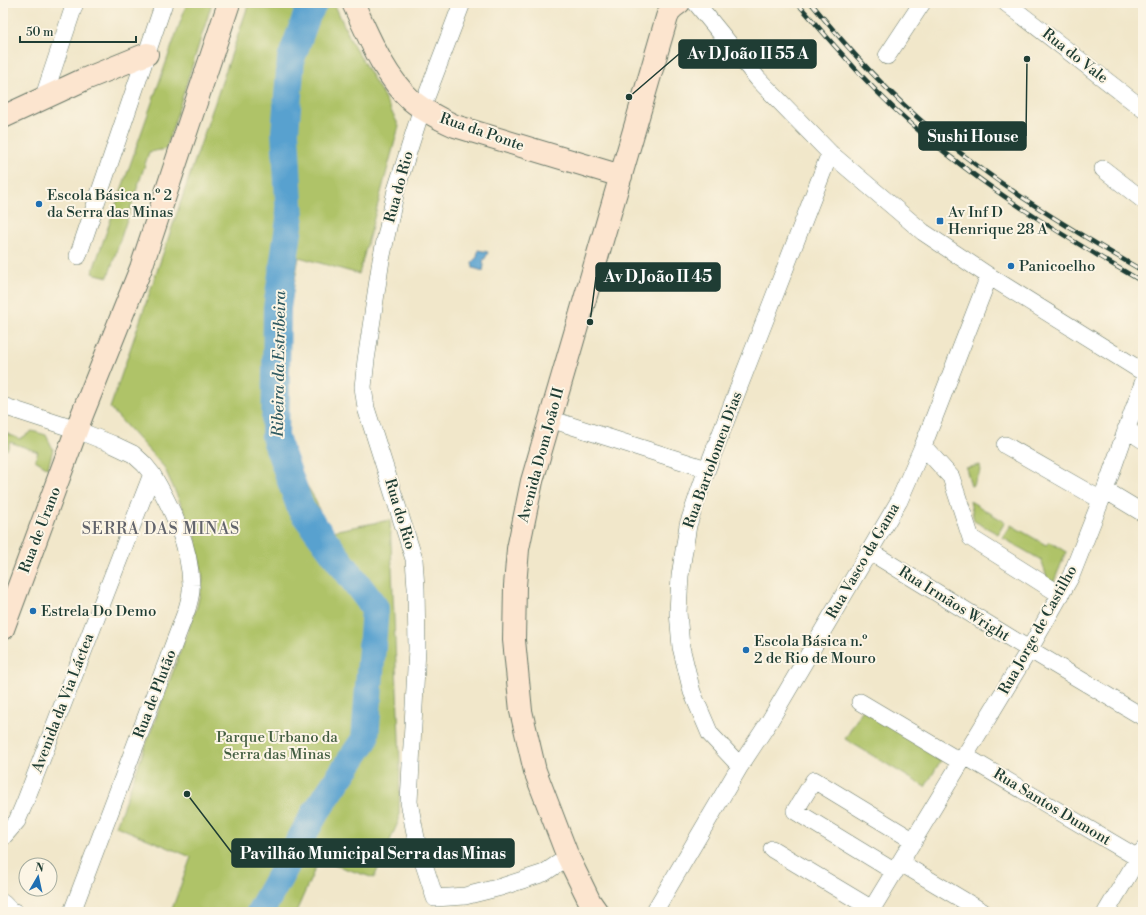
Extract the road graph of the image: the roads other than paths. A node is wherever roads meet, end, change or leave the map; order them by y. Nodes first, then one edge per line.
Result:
1 (75, 3) edge
2 (164, 3) edge
3 (229, 3) edge
4 (353, 3) edge
5 (462, 3) edge
6 (679, 3) edge
7 (696, 3) edge
8 (922, 3) edge
9 (1006, 3) edge
10 (147, 54) junction
11 (888, 56) dead end
12 (43, 99) junction
13 (422, 108) junction
14 (1143, 109) edge
15 (5, 114) edge
16 (830, 153) junction
17 (1104, 169) dead end
18 (621, 176) junction
19 (1143, 200) edge
20 (78, 256) dead end
21 (989, 276) junction
22 (1143, 372) edge
23 (1143, 383) edge
24 (3, 406) edge
25 (550, 419) junction
26 (1126, 429) junction
27 (77, 430) junction
28 (1143, 440) edge
29 (1005, 445) dead end
30 (923, 446) junction
31 (708, 469) junction
32 (152, 474) junction
33 (1103, 495) junction
34 (1143, 513) edge
35 (869, 551) junction
36 (1061, 595) junction
37 (3, 629) edge
38 (1029, 650) junction
39 (860, 702) dead end
40 (1143, 717) edge
41 (963, 759) junction
42 (740, 766) junction
43 (3, 837) edge
44 (914, 841) junction
45 (772, 849) dead end
46 (1141, 854) edge
47 (568, 857) junction
48 (898, 867) junction
49 (871, 910) edge
50 (72, 912) edge
51 (597, 912) edge
52 (654, 912) edge
53 (984, 912) edge
54 (1106, 912) edge

1 - 12 street
2 - 10 street
3 - 27 street, Rua de Urano
4 - 13 street, Rua da Ponte
5 - 13 street, Rua do Rio
6 - 18 street, Avenida Dom João II
7 - 16 street
8 - 11 street
9 - 14 street, Rua do Vale
10 - 12 street
10 - 20 street
12 - 15 street
13 - 18 street, Rua da Ponte
13 - 47 street, Rua do Rio
16 - 21 street
16 - 31 street, Rua Bartolomeu Dias
17 - 19 street
18 - 25 street, Avenida Dom João II
21 - 22 street
21 - 30 street, Rua Vasco da Gama
23 - 26 street, Rua Jorge de Castilho
24 - 27 street
25 - 31 street
25 - 47 street, Avenida Dom João II
26 - 28 street
26 - 33 street, Rua Jorge de Castilho
27 - 32 street
27 - 37 street, Rua de Urano
29 - 33 street
30 - 35 street, Rua Vasco da Gama
30 - 36 street
31 - 42 street, Rua Bartolomeu Dias
32 - 43 street, Avenida da Via Láctea
32 - 50 street, Rua de Plutão
33 - 34 street
33 - 36 street, Rua Jorge de Castilho
35 - 38 street, Rua Irmãos Wright
35 - 42 street, Rua Vasco da Gama
36 - 38 street, Rua Jorge de Castilho
38 - 40 street, Rua Irmãos Wright
38 - 41 street, Rua Jorge de Castilho
39 - 41 street, Rua Santos Dumont
41 - 44 street, Rua Jorge de Castilho
41 - 46 street, Rua Santos Dumont
42 - 52 street, Rua Vasco da Gama
44 - 48 street, Rua Jorge de Castilho
44 - 48 street
45 - 49 street
46 - 54 street
47 - 51 street, Avenida Dom João II
48 - 49 street, Rua Jorge de Castilho
48 - 53 street

